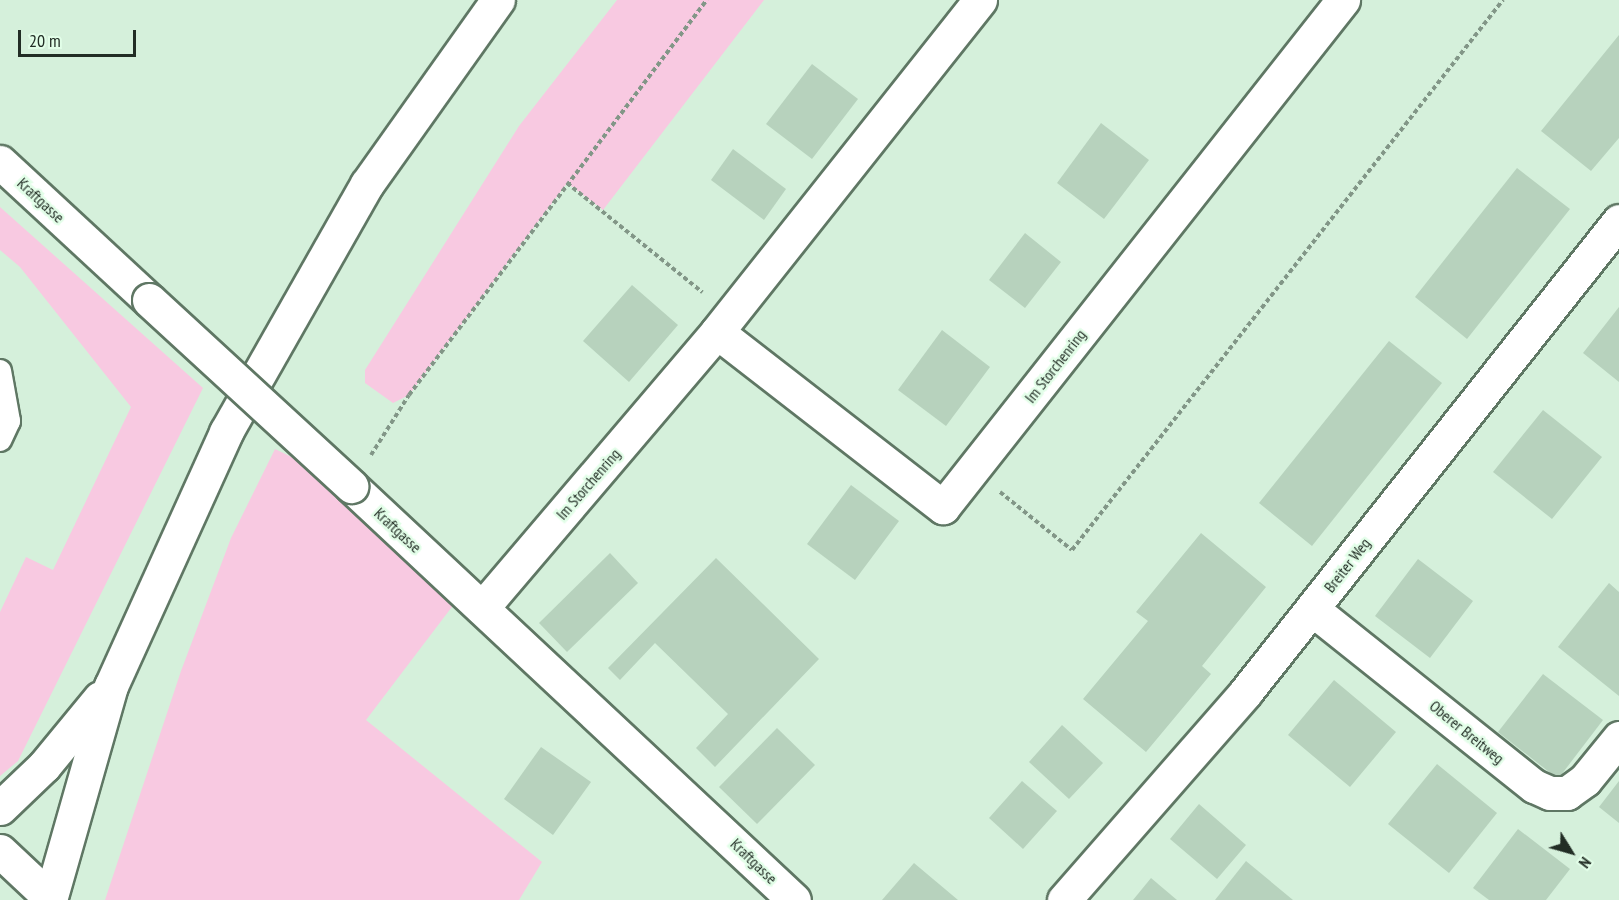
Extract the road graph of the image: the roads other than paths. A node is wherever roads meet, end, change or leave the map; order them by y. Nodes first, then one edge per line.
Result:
1 (498, 0) edge
2 (980, 0) edge
3 (1343, 0) edge
4 (0, 162) edge
5 (1619, 220) edge
6 (724, 324) junction
7 (0, 371) edge
8 (0, 440) edge
9 (482, 608) junction
10 (1312, 609) junction
11 (111, 686) junction
12 (1619, 738) edge
13 (0, 808) edge
14 (0, 851) edge
15 (50, 899) edge
16 (794, 900) edge
17 (1064, 900) edge

1 - 11 street
2 - 6 street, Im Storchenring
3 - 6 street, Im Storchenring
4 - 9 street, Kraftgasse, bridge
5 - 10 street, Breiter Weg
6 - 9 street, Im Storchenring
7 - 8 lane
9 - 16 street, Kraftgasse
10 - 12 street, Oberer Breitweg
10 - 17 street, Breiter Weg
11 - 13 street
11 - 15 street
14 - 15 street

